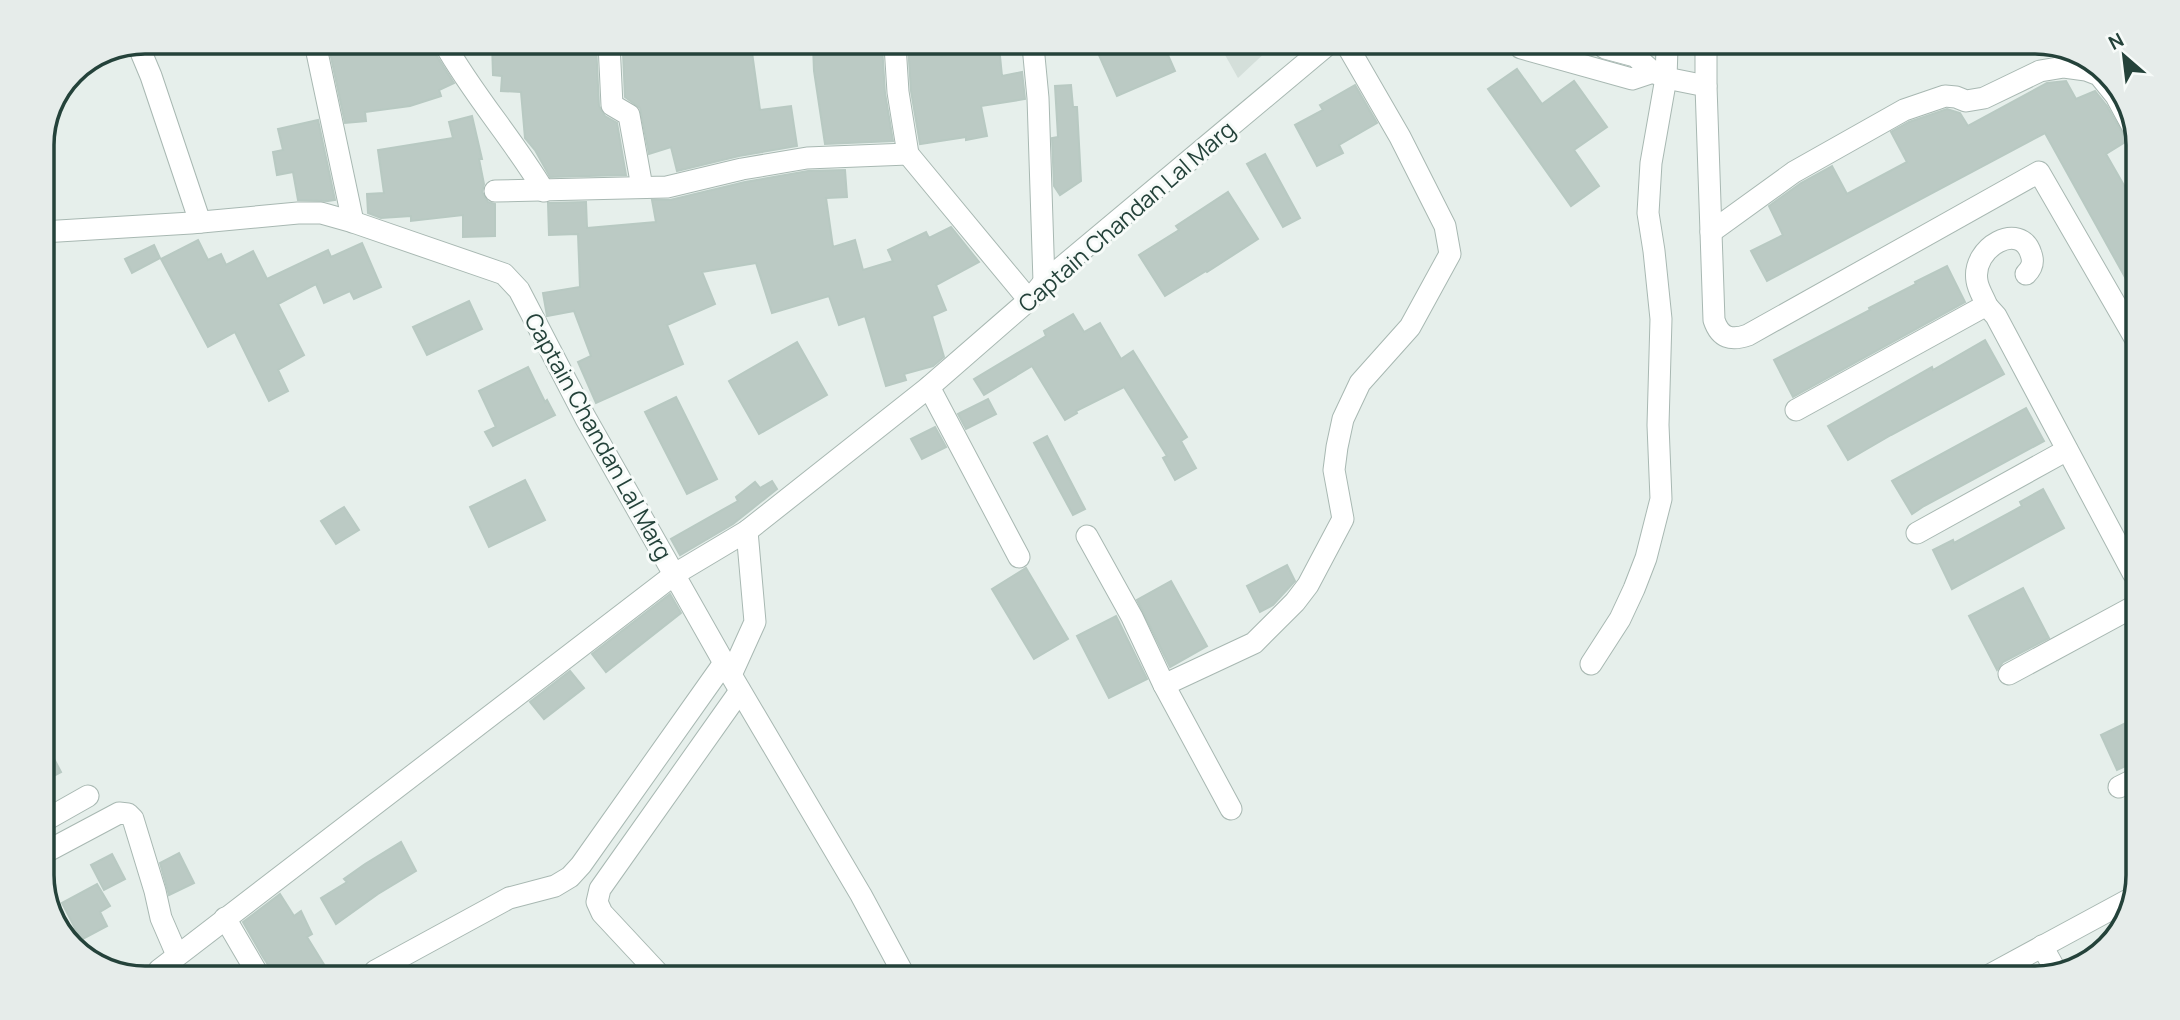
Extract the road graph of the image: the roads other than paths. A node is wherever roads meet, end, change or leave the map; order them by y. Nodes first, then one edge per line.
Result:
1 (142, 54) edge
2 (317, 54) edge
3 (450, 54) edge
4 (609, 54) edge
5 (896, 54) edge
6 (1034, 54) edge
7 (1317, 54) edge
8 (1352, 54) edge
9 (1542, 54) edge
10 (1628, 54) edge
11 (1665, 54) edge
12 (1706, 54) edge
13 (2086, 70) edge
14 (1659, 75) junction
15 (1706, 86) junction
16 (908, 154) junction
17 (642, 187) junction
18 (495, 191) dead end
19 (544, 191) junction
20 (200, 222) junction
21 (353, 222) junction
22 (54, 231) edge
23 (1711, 232) junction
24 (2026, 274) dead end
25 (1044, 282) junction
26 (1029, 300) junction
27 (1987, 306) junction
28 (2126, 323) edge
29 (929, 387) junction
30 (1796, 410) dead end
31 (2067, 450) junction
32 (747, 531) junction
33 (1917, 533) dead end
34 (1087, 536) dead end
35 (1019, 557) dead end
36 (2126, 560) edge
37 (675, 574) junction
38 (2126, 611) edge
39 (1591, 664) dead end
40 (2009, 674) dead end
41 (732, 676) junction
42 (1164, 685) junction
43 (88, 796) dead end
44 (1231, 809) dead end
45 (54, 815) edge
46 (54, 848) edge
47 (2120, 904) edge
48 (225, 918) junction
49 (2042, 946) junction
50 (177, 955) junction
51 (2052, 964) edge
52 (164, 966) edge
53 (253, 966) edge
54 (384, 966) edge
55 (651, 966) edge
56 (900, 966) edge
57 (2006, 966) edge

1 - 20 street
2 - 21 street
3 - 19 street
4 - 17 street
5 - 16 street
6 - 25 street
7 - 25 street, Captain Chandan Lal Marg
8 - 42 street
9 - 14 street
10 - 14 street
11 - 14 street
12 - 15 street
13 - 23 street
14 - 15 street
14 - 39 street
15 - 23 street
16 - 17 street
16 - 26 street
17 - 19 street
18 - 19 street
20 - 21 street, Captain Chandan Lal Marg
20 - 22 street, Captain Chandan Lal Marg
21 - 37 street, Captain Chandan Lal Marg
23 - 28 street
24 - 27 street
25 - 26 street, Captain Chandan Lal Marg
26 - 29 street, Captain Chandan Lal Marg
27 - 30 street
27 - 31 street
29 - 32 street, Captain Chandan Lal Marg
29 - 35 street
31 - 33 street
31 - 36 street
32 - 37 street, Captain Chandan Lal Marg
32 - 41 street
34 - 42 street
37 - 41 street
37 - 48 street
38 - 40 street
41 - 54 street
41 - 55 street
41 - 56 street
42 - 44 street
43 - 45 street
46 - 50 street
47 - 49 street
48 - 50 street
48 - 53 street
49 - 51 street
49 - 57 street
50 - 52 street

